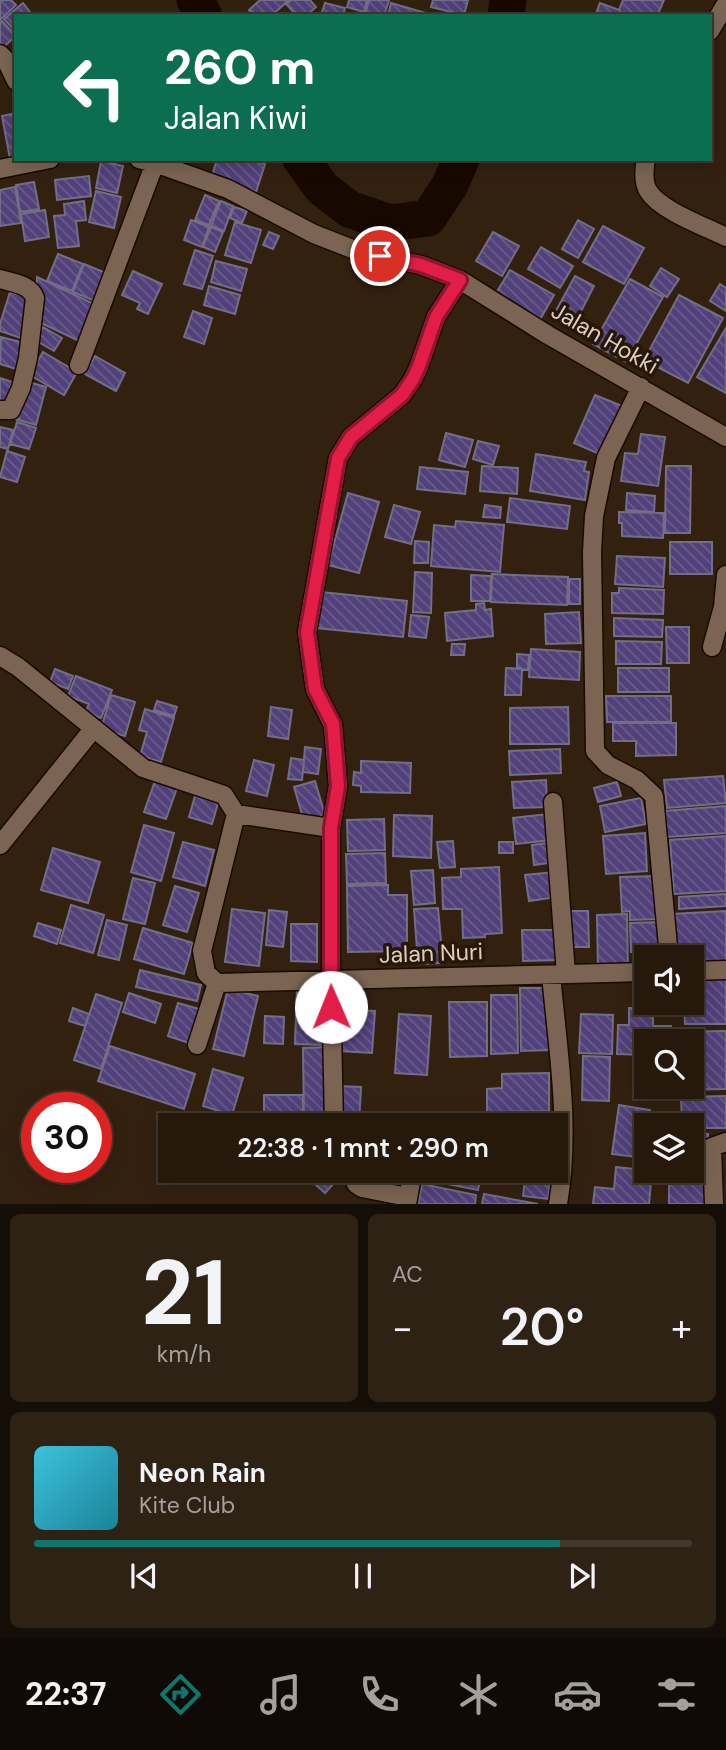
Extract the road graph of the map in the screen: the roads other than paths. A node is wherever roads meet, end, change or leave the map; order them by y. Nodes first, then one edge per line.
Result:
1 (724, 7) dead end
2 (712, 28) edge
3 (0, 54) edge
4 (14, 77) edge
5 (36, 161) edge
6 (147, 161) edge
7 (646, 161) edge
8 (0, 169) edge
9 (726, 237) edge
10 (0, 279) edge
11 (460, 280) junction
12 (79, 365) dead end
13 (640, 387) junction
14 (0, 410) edge
15 (726, 437) edge
16 (726, 575) edge
17 (712, 647) dead end
18 (0, 656) edge
19 (94, 728) junction
20 (553, 802) dead end
21 (236, 814) junction
22 (331, 828) junction
23 (0, 845) edge
24 (667, 945) edge
25 (726, 970) edge
26 (704, 971) edge
27 (634, 972) edge
28 (559, 975) junction
29 (331, 980) junction
30 (218, 984) junction
31 (197, 1045) dead end
32 (334, 1113) edge
33 (726, 1142) edge
34 (356, 1183) edge
35 (407, 1200) edge
36 (558, 1204) edge
37 (714, 1204) edge

1 - 2 street
3 - 4 street
5 - 8 street
6 - 11 street, Jalan Hokki
6 - 12 street
7 - 9 street
10 - 14 street
11 - 13 street, Jalan Hokki
11 - 22 street
13 - 15 street, Jalan Hokki
13 - 24 street
16 - 17 street
18 - 19 street
19 - 21 street
19 - 23 street
20 - 28 street
21 - 22 street
21 - 30 street
22 - 29 street
25 - 26 street
27 - 28 street, Jalan Nuri
28 - 29 street, Jalan Nuri
28 - 36 street
29 - 30 street, Jalan Nuri
29 - 32 street
30 - 31 street
33 - 37 street
34 - 35 street

